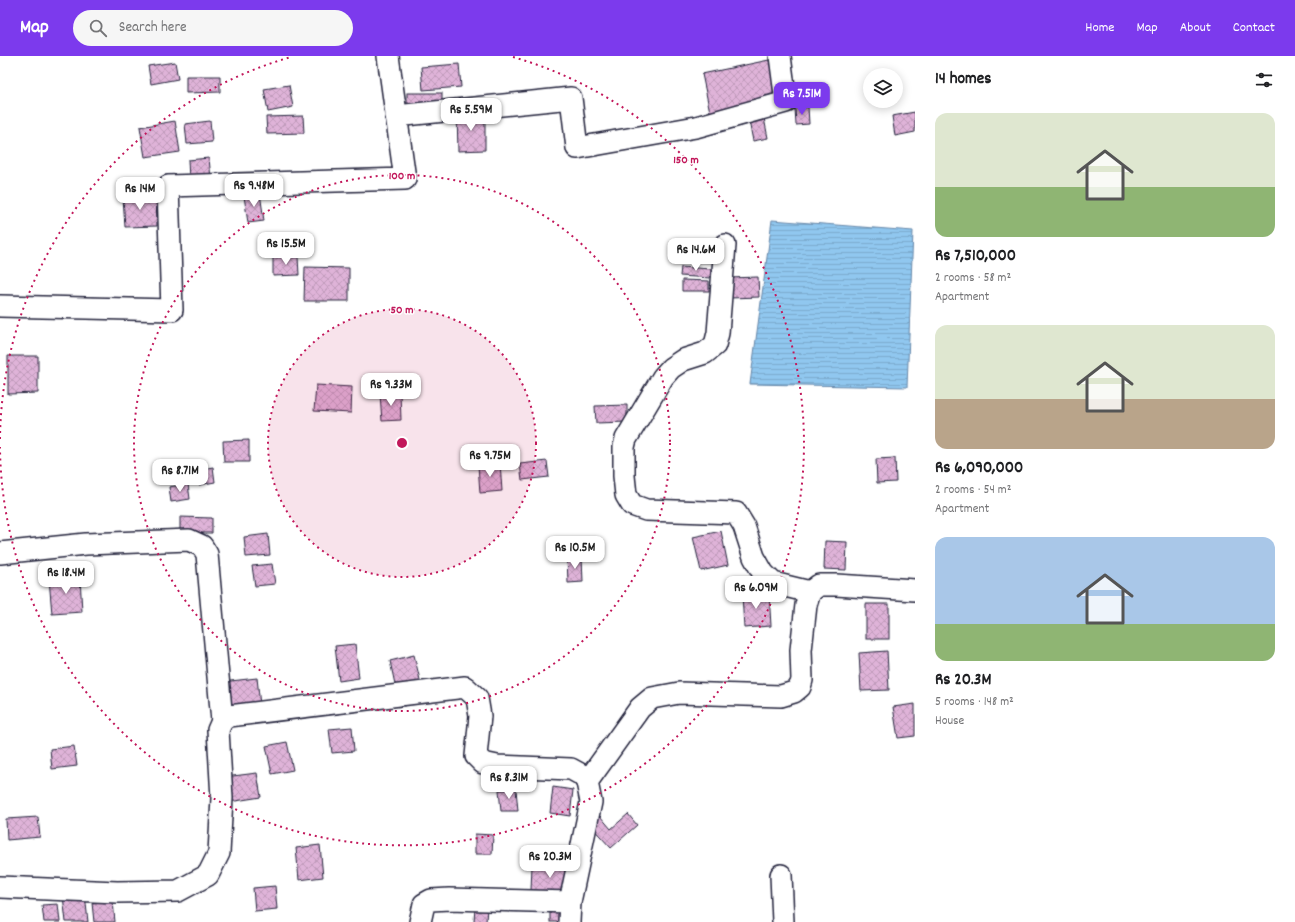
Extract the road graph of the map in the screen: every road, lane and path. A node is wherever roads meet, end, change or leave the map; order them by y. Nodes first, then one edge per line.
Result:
1 (388, 56) edge
2 (780, 56) edge
3 (396, 116) junction
4 (725, 245) dead end
5 (0, 306) edge
6 (0, 553) edge
7 (915, 590) edge
8 (810, 592) junction
9 (222, 721) junction
10 (587, 782) junction
11 (781, 875) dead end
12 (0, 884) edge
13 (570, 912) edge
14 (420, 922) edge
15 (783, 922) edge

1 - 3 street
2 - 3 street
3 - 5 street
4 - 8 street
6 - 9 street
7 - 8 street
8 - 10 street
9 - 10 street
9 - 12 street
10 - 13 street
11 - 15 street
13 - 14 street

